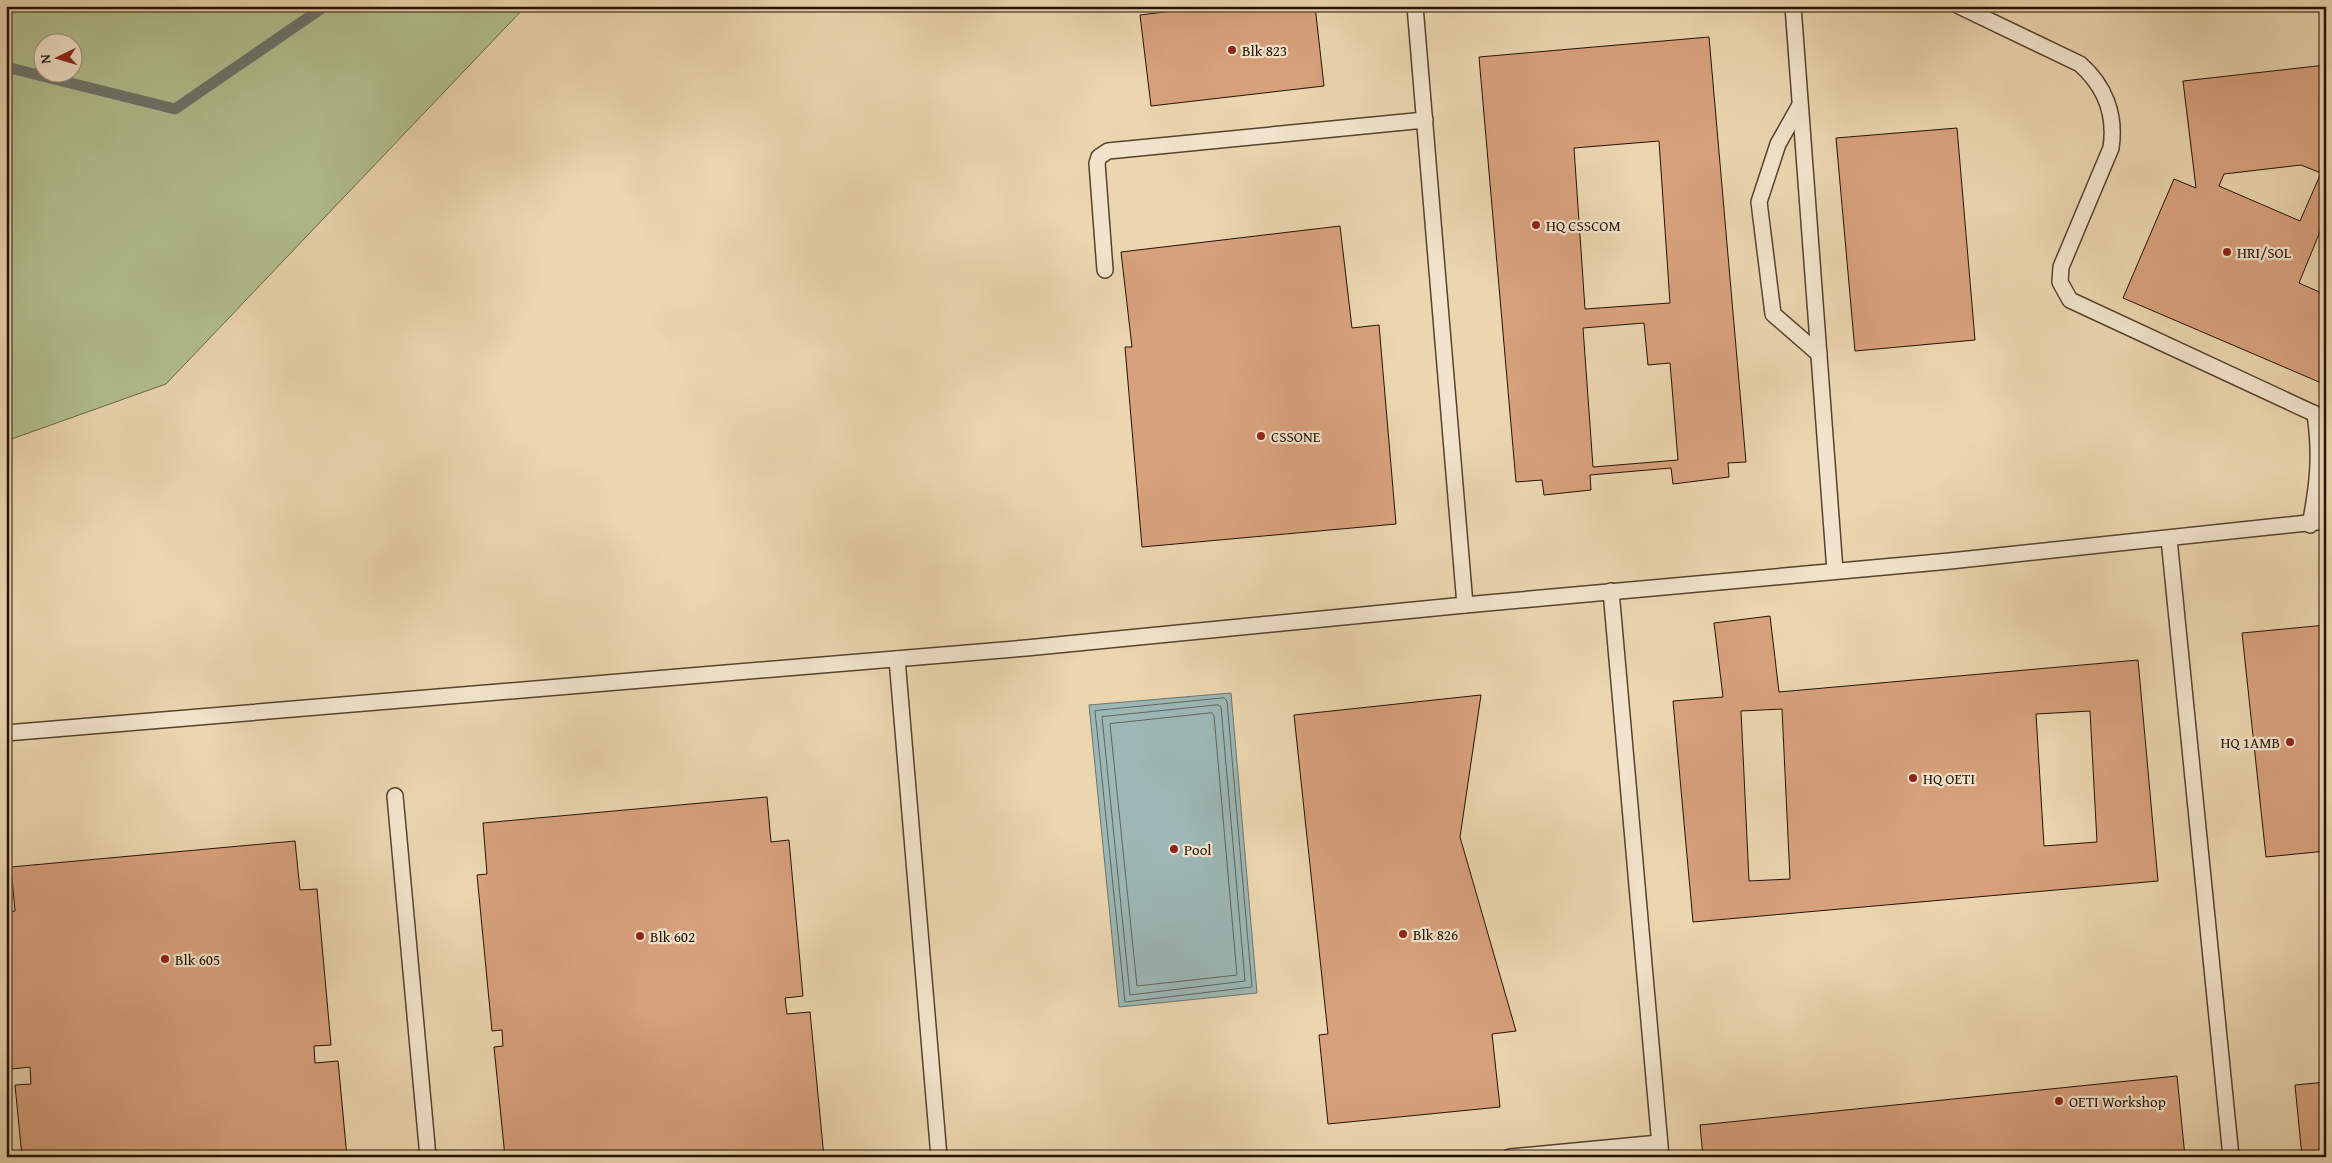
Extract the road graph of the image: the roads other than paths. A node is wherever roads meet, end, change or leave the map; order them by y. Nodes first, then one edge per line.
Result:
1 (1415, 6) edge
2 (1793, 6) edge
3 (1959, 6) edge
4 (1800, 105) junction
5 (1425, 120) junction
6 (1105, 270) dead end
7 (1819, 354) junction
8 (2320, 417) edge
9 (2326, 521) edge
10 (2310, 525) junction
11 (2169, 539) junction
12 (1835, 571) junction
13 (1611, 591) junction
14 (1465, 605) junction
15 (897, 659) junction
16 (6, 733) edge
17 (395, 796) dead end
18 (1660, 1150) edge
19 (428, 1157) edge
20 (940, 1157) edge
21 (1510, 1157) edge
22 (2231, 1157) edge

1 - 5 lane
2 - 4 lane
3 - 8 lane
4 - 7 lane
4 - 7 lane
5 - 6 lane
5 - 14 lane
7 - 12 lane
8 - 10 lane
9 - 10 lane
10 - 11 lane
11 - 12 lane
11 - 22 lane
12 - 13 lane
13 - 14 lane
13 - 18 lane
14 - 15 lane
15 - 16 lane
15 - 20 lane
17 - 19 lane
18 - 21 lane

